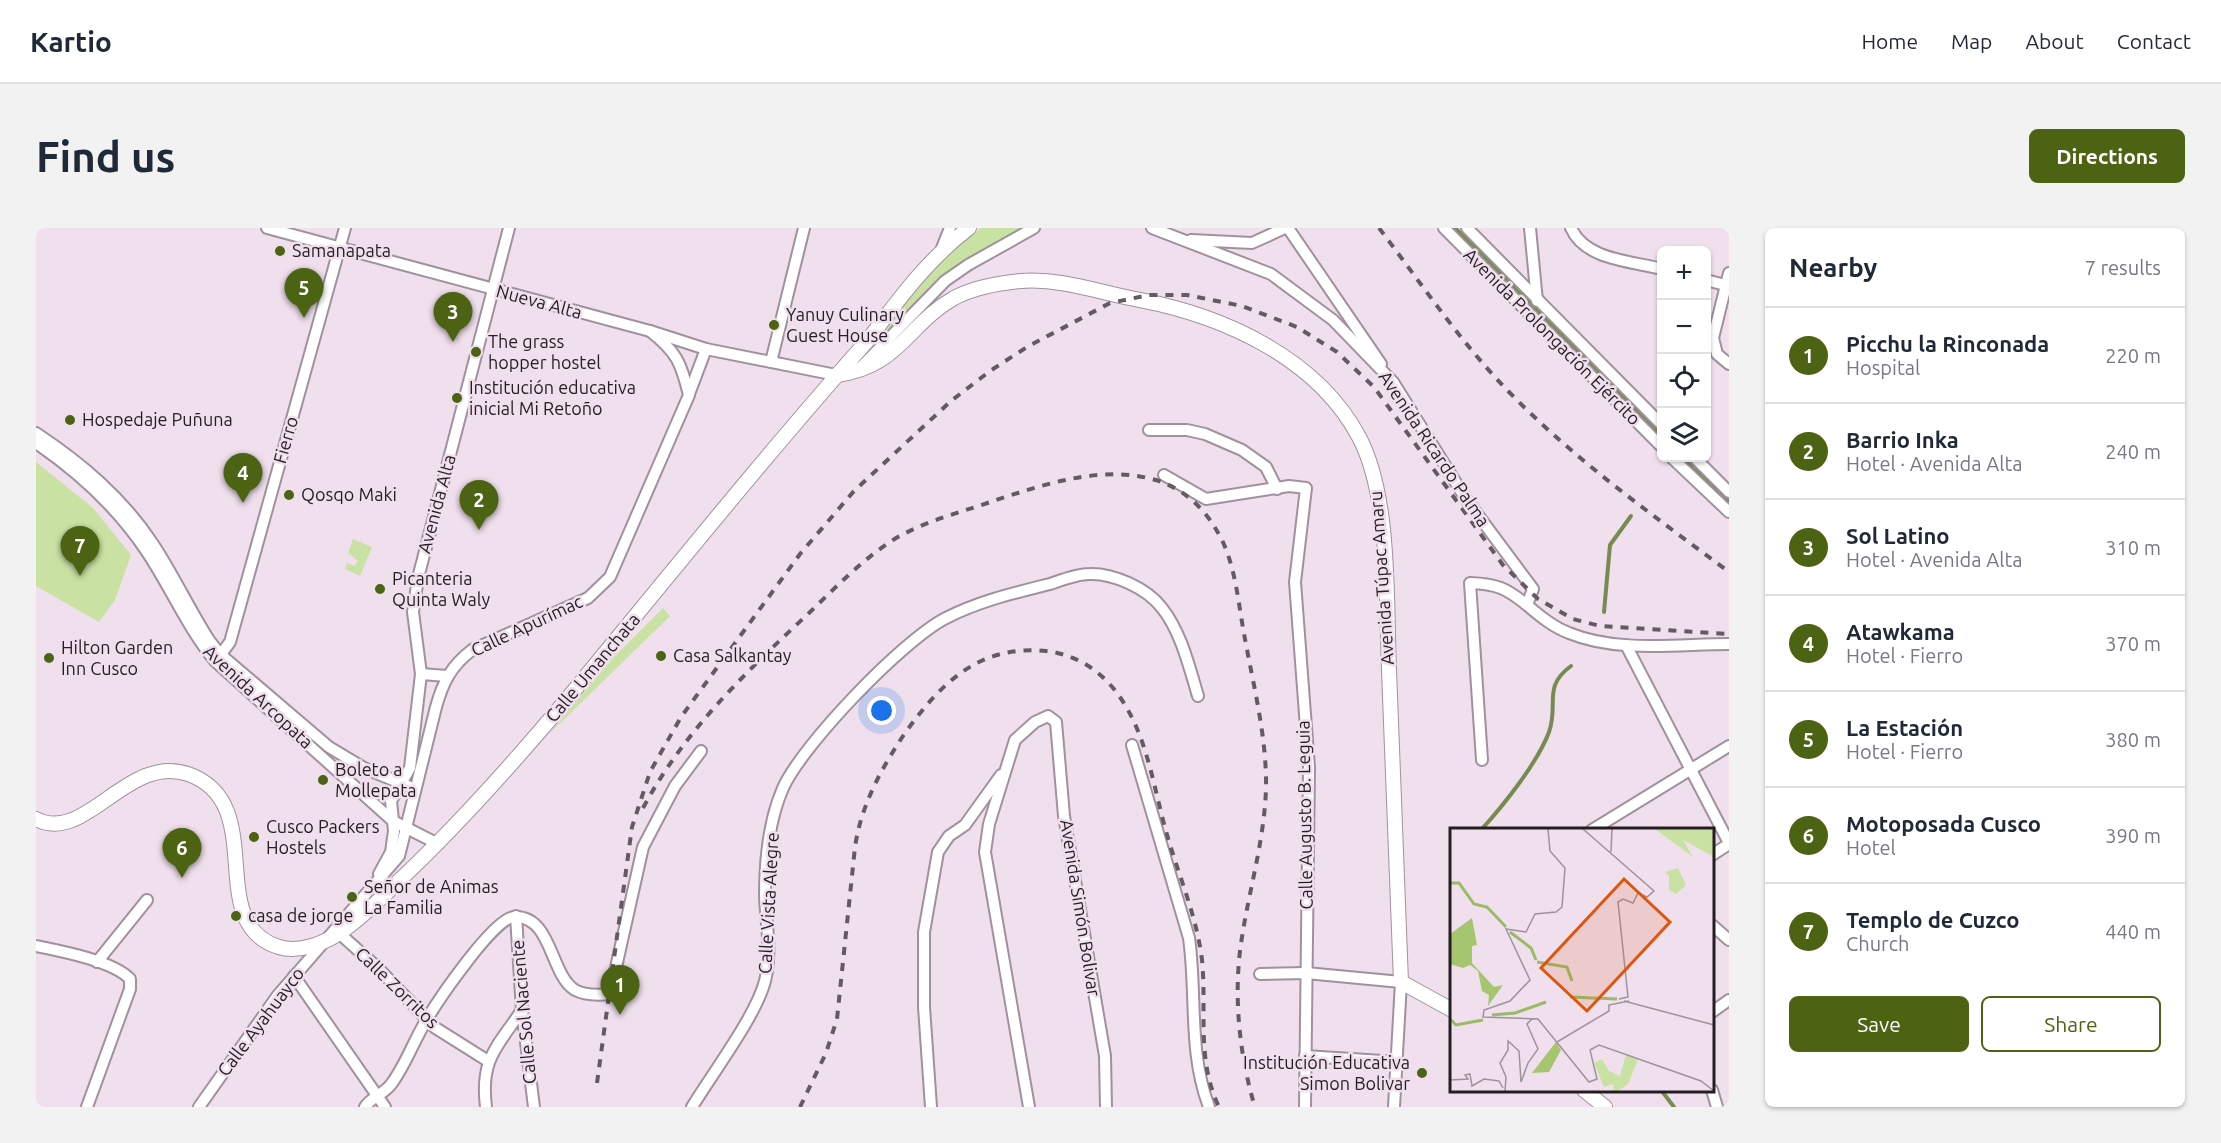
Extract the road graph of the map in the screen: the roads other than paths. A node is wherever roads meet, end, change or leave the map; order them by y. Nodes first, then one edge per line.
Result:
1 (267, 228) edge
2 (345, 228) edge
3 (509, 228) edge
4 (804, 228) edge
5 (950, 228) edge
6 (969, 228) edge
7 (1034, 228) edge
8 (1152, 228) edge
9 (1286, 228) edge
10 (1444, 228) edge
11 (1467, 228) edge
12 (1530, 228) edge
13 (1571, 228) edge
14 (1182, 239) junction
15 (942, 248) junction
16 (339, 249) junction
17 (1657, 268) edge
18 (1729, 273) edge
19 (1711, 281) edge
20 (1725, 285) junction
21 (491, 290) junction
22 (1537, 301) junction
23 (650, 331) junction
24 (706, 349) junction
25 (771, 362) junction
26 (1729, 364) edge
27 (855, 373) junction
28 (836, 375) junction
29 (1393, 382) junction
30 (689, 395) junction
31 (1657, 420) edge
32 (1149, 430) dead end
33 (36, 433) edge
34 (1657, 442) edge
35 (36, 443) edge
36 (1676, 462) edge
37 (1699, 462) edge
38 (1164, 475) dead end
39 (1277, 489) junction
40 (1729, 492) edge
41 (1729, 512) edge
42 (1527, 605) junction
43 (1729, 644) edge
44 (1626, 645) junction
45 (218, 658) junction
46 (421, 674) junction
47 (447, 676) junction
48 (1198, 696) dead end
49 (1132, 745) dead end
50 (1729, 746) edge
51 (701, 751) dead end
52 (1482, 760) dead end
53 (1007, 767) junction
54 (1691, 767) junction
55 (402, 784) junction
56 (417, 790) junction
57 (36, 819) edge
58 (393, 821) junction
59 (988, 824) junction
60 (965, 825) junction
61 (1596, 828) edge
62 (407, 830) junction
63 (438, 844) junction
64 (1729, 844) edge
65 (1714, 854) edge
66 (367, 892) junction
67 (147, 900) dead end
68 (516, 916) junction
69 (1714, 927) edge
70 (334, 936) junction
71 (1729, 940) edge
72 (36, 946) edge
73 (97, 962) junction
74 (1306, 973) junction
75 (1260, 974) dead end
76 (294, 976) junction
77 (1401, 982) junction
78 (1729, 1000) edge
79 (1450, 1009) edge
80 (522, 1010) junction
81 (1714, 1011) edge
82 (427, 1018) junction
83 (1305, 1056) junction
84 (488, 1061) junction
85 (1398, 1062) junction
86 (1586, 1092) edge
87 (1714, 1092) edge
88 (377, 1095) junction
89 (1729, 1103) edge
90 (87, 1107) edge
91 (199, 1107) edge
92 (365, 1107) edge
93 (386, 1107) edge
94 (486, 1107) edge
95 (534, 1107) edge
96 (692, 1107) edge
97 (931, 1107) edge
98 (1029, 1107) edge
99 (1106, 1107) edge
100 (1209, 1107) edge
101 (1305, 1107) edge
102 (1394, 1107) edge
103 (1605, 1107) edge
104 (1719, 1107) edge

1 - 16 street, Nueva Alta
2 - 16 street, Fierro
3 - 21 street, Avenida Alta
4 - 25 street
5 - 15 street
6 - 15 main road, Calle Umanchata
7 - 27 street
8 - 14 street, Avenida Ricardo Palma
9 - 14 street
9 - 29 street
10 - 34 street, Avenida Prolongación Ejército
11 - 22 street, Avenida Prolongación Ejército
12 - 22 street
13 - 17 street
14 - 29 street, Avenida Ricardo Palma
15 - 28 main road, Calle Umanchata
16 - 21 street, Nueva Alta
16 - 45 street, Fierro
18 - 20 street
19 - 20 street
20 - 26 street
21 - 23 street, Nueva Alta
21 - 46 street, Avenida Alta
22 - 31 street, Avenida Prolongación Ejército
23 - 24 street, Nueva Alta
23 - 30 street
24 - 25 street, Nueva Alta
24 - 30 street, Calle Apurímac
25 - 28 street, Nueva Alta
27 - 28 main road, Avenida Túpac Amaru
27 - 77 main road, Avenida Túpac Amaru
28 - 63 main road, Calle Umanchata
29 - 42 street, Avenida Ricardo Palma
30 - 47 street, Calle Apurímac
32 - 39 street
33 - 45 street, Avenida Arcopata
35 - 45 street, Avenida Arcopata
36 - 41 street
37 - 40 street
38 - 39 street
39 - 74 street, Calle Augusto B. Leguia
42 - 44 street
42 - 52 street
43 - 44 street
44 - 54 street
45 - 55 street, Avenida Arcopata
45 - 58 street, Avenida Arcopata
46 - 47 street
46 - 55 street, Avenida Alta
47 - 56 street, Calle Apurímac
48 - 96 street, Calle Vista Alegre
49 - 100 street
50 - 54 street
51 - 68 street
53 - 59 street
53 - 60 street
53 - 99 street, Avenida Simón Bolivar
54 - 61 street
54 - 64 street
55 - 56 street, Avenida Arcopata
55 - 58 street, Avenida Alta
56 - 62 street, Calle Apurímac
57 - 70 main road
58 - 62 street, Avenida Arcopata
58 - 66 street, Calle Apurímac
59 - 60 street
59 - 98 street
60 - 97 street
62 - 63 street, Avenida Arcopata
62 - 66 street, Calle Apurímac
63 - 70 main road, Calle Umanchata
64 - 65 street
66 - 70 street, Calle Apurímac
67 - 73 street
68 - 80 street, Calle Sol Naciente
68 - 82 street
69 - 71 street
70 - 76 street, Calle Ayahuayco
70 - 82 street, Calle Zorritos
72 - 73 street
73 - 90 street
74 - 75 street
74 - 77 street
74 - 83 street, Calle Augusto B. Leguia
76 - 88 street
76 - 91 street, Calle Ayahuayco
77 - 79 main road
77 - 85 street, Avenida Túpac Amaru
78 - 81 street
80 - 84 street
80 - 95 street, Calle Sol Naciente
82 - 84 street, Calle Zorritos
82 - 88 street
83 - 85 street
83 - 101 street, Calle Augusto B. Leguia
84 - 94 street
85 - 102 street, Avenida Túpac Amaru
86 - 103 main road
87 - 104 street
88 - 92 street
88 - 93 street
89 - 104 street

